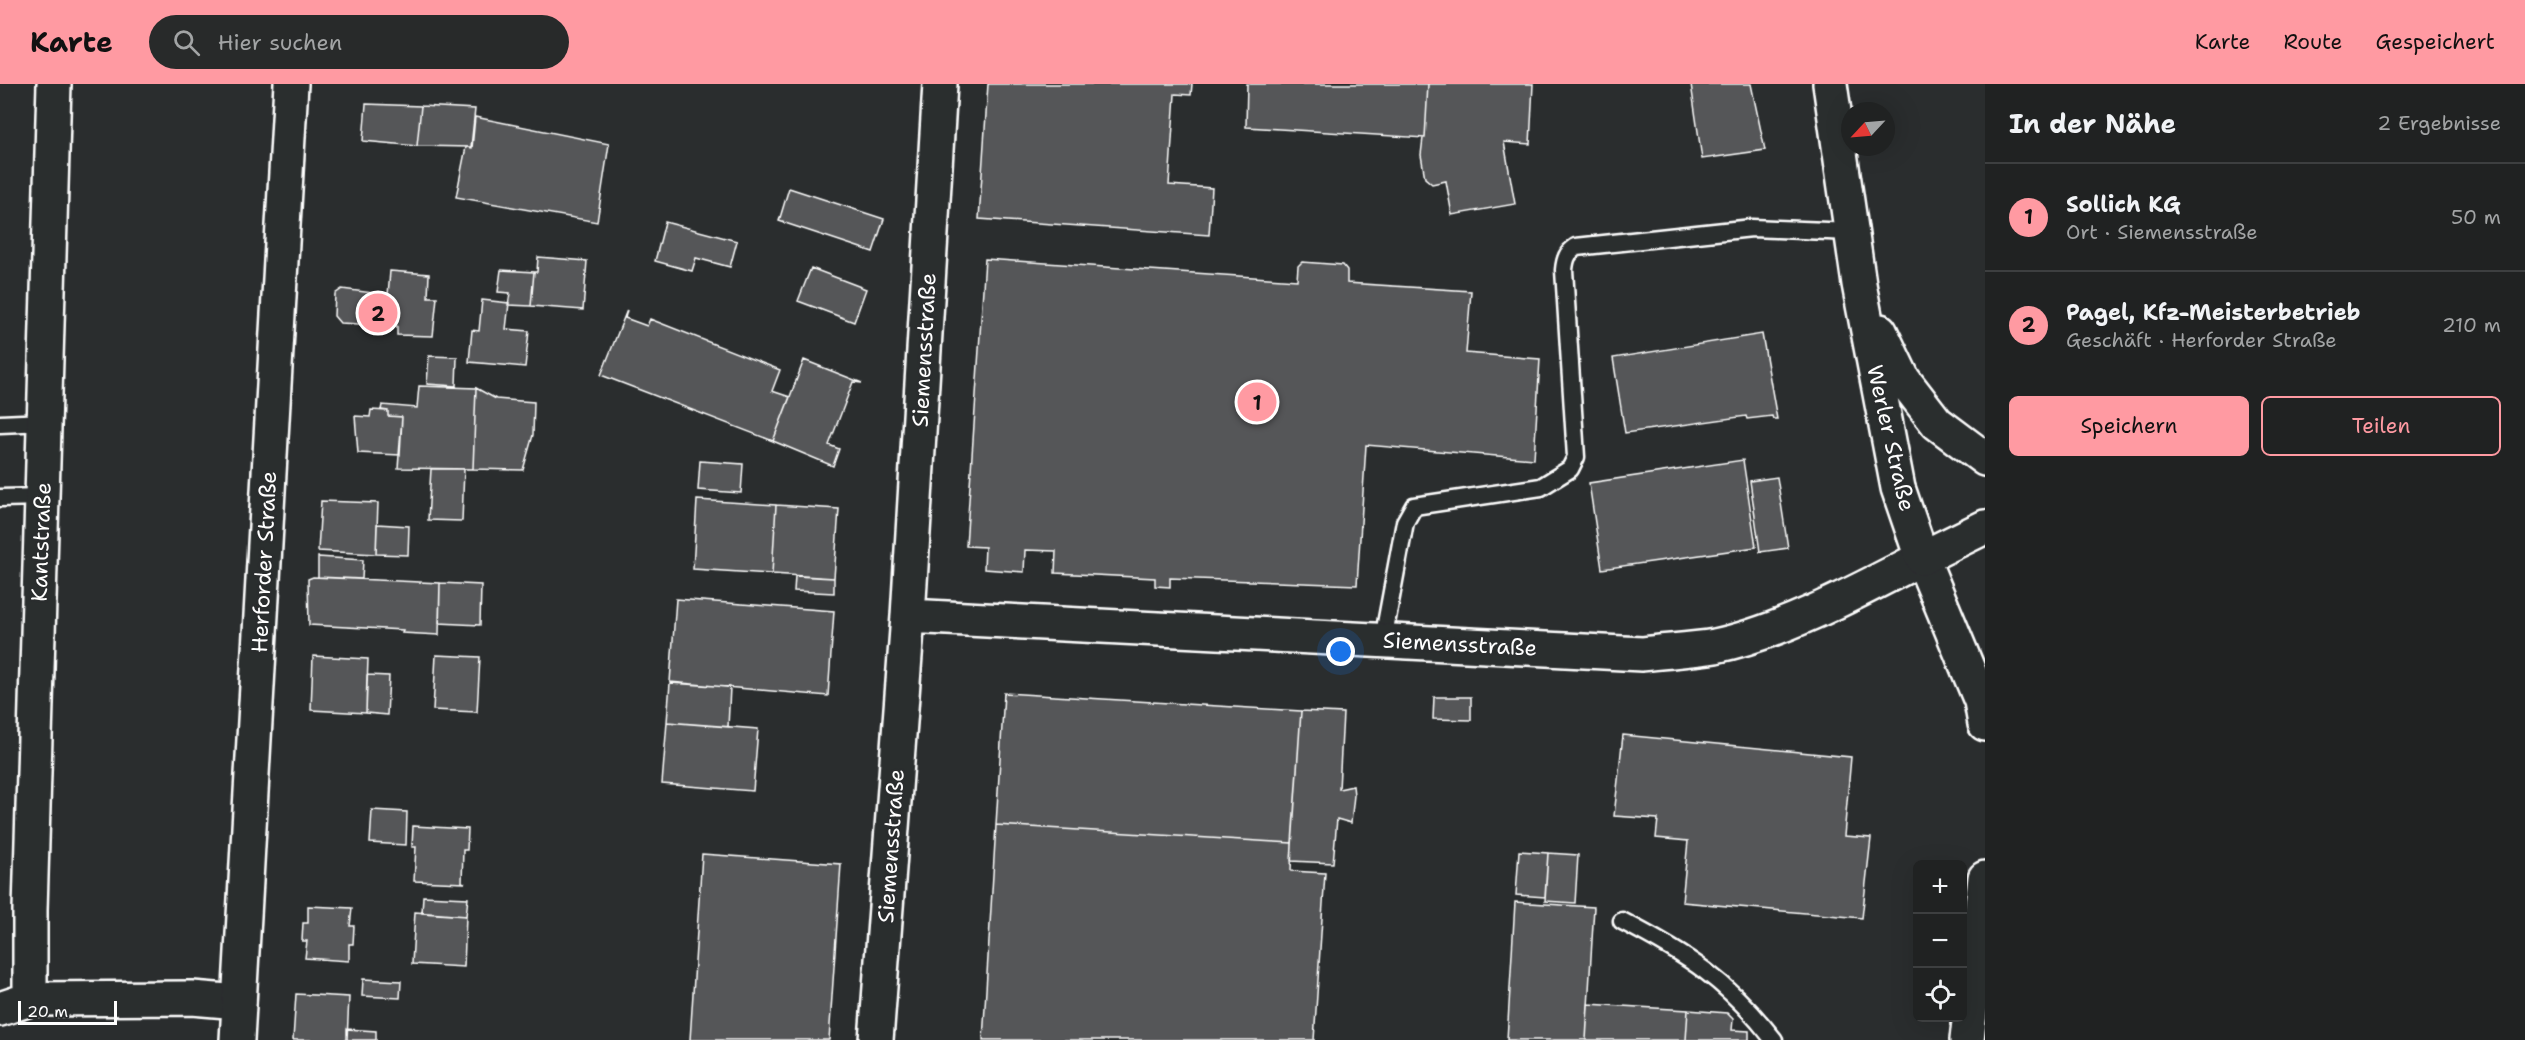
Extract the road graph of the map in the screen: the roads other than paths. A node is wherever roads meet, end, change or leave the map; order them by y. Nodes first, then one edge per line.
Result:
1 (54, 84) edge
2 (291, 84) edge
3 (940, 84) edge
4 (1830, 84) edge
5 (1852, 232) junction
6 (1859, 285) junction
7 (45, 422) junction
8 (0, 424) edge
9 (1985, 459) edge
10 (42, 496) junction
11 (0, 498) edge
12 (1985, 527) edge
13 (1922, 558) junction
14 (908, 616) junction
15 (1383, 640) junction
16 (1985, 724) edge
17 (1985, 878) edge
18 (1622, 921) dead end
19 (239, 1002) junction
20 (15, 1004) edge
21 (237, 1040) edge
22 (876, 1040) edge
23 (1774, 1040) edge
24 (1967, 1040) edge

1 - 7 street, Kantstraße
2 - 19 street, Herforder Straße
3 - 14 street, Siemensstraße
4 - 5 street, Werler Straße
5 - 6 street, Werler Straße
5 - 15 lane
6 - 9 street, Werler Straße
6 - 13 street, Werler Straße
7 - 8 lane
7 - 10 street, Kantstraße
10 - 11 lane
10 - 20 street, Kantstraße
12 - 13 street
13 - 15 street, Siemensstraße
13 - 16 street, Werler Straße
14 - 15 street, Siemensstraße
14 - 22 street, Siemensstraße
17 - 24 street
18 - 23 lane
19 - 20 street
19 - 21 street, Herforder Straße

